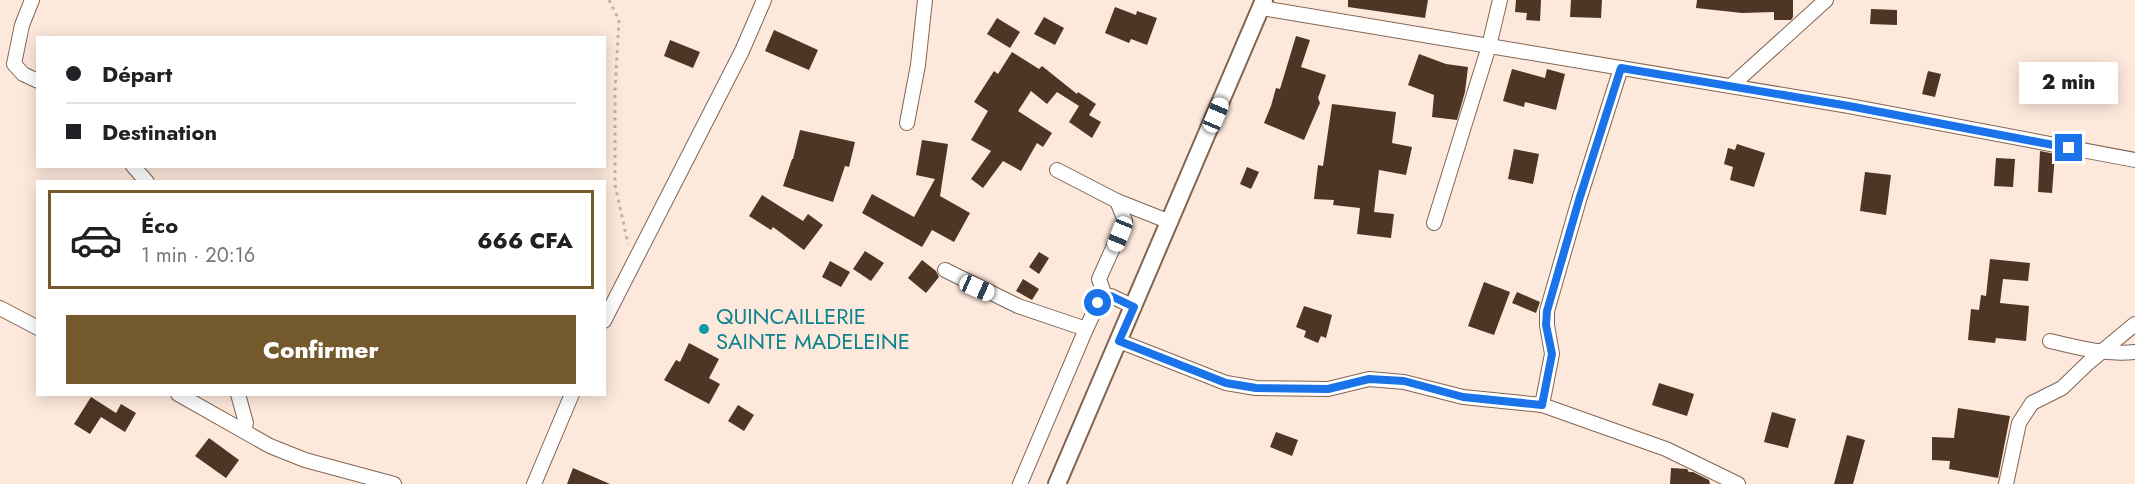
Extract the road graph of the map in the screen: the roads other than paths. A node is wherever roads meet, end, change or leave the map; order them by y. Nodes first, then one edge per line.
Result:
1 (32, 0) edge
2 (764, 0) edge
3 (925, 0) edge
4 (1500, 0) edge
5 (1826, 0) edge
6 (1263, 4) edge
7 (1489, 46) junction
8 (1621, 68) junction
9 (36, 80) edge
10 (1731, 86) junction
11 (907, 123) dead end
12 (2135, 160) edge
13 (136, 168) edge
14 (1057, 170) dead end
15 (145, 180) edge
16 (1118, 201) junction
17 (1170, 222) junction
18 (1434, 223) dead end
19 (945, 270) dead end
20 (1105, 296) junction
21 (1134, 307) junction
22 (0, 308) edge
23 (606, 317) edge
24 (2135, 324) edge
25 (36, 327) edge
26 (1086, 329) junction
27 (1119, 341) junction
28 (2050, 341) dead end
29 (2102, 352) junction
30 (2135, 352) edge
31 (182, 396) edge
32 (239, 396) edge
33 (571, 396) edge
34 (1542, 405) junction
35 (244, 431) junction
36 (394, 484) edge
37 (534, 484) edge
38 (1020, 484) edge
39 (1057, 484) edge
40 (1738, 484) edge
41 (2006, 484) edge

1 - 9 street
2 - 23 street
3 - 11 street
4 - 7 street
5 - 10 street
6 - 7 street
6 - 17 street
7 - 8 street
7 - 18 street
8 - 10 street
8 - 34 street
10 - 12 street
13 - 15 street
14 - 16 street
16 - 17 street
16 - 20 street
17 - 21 street
19 - 26 street
20 - 21 street
20 - 26 street
21 - 27 street
22 - 25 street
24 - 29 street
26 - 38 street
27 - 34 street
27 - 39 street
28 - 29 street
29 - 30 street
29 - 41 street
31 - 35 street
32 - 35 street
33 - 37 street
34 - 40 street
35 - 36 street

